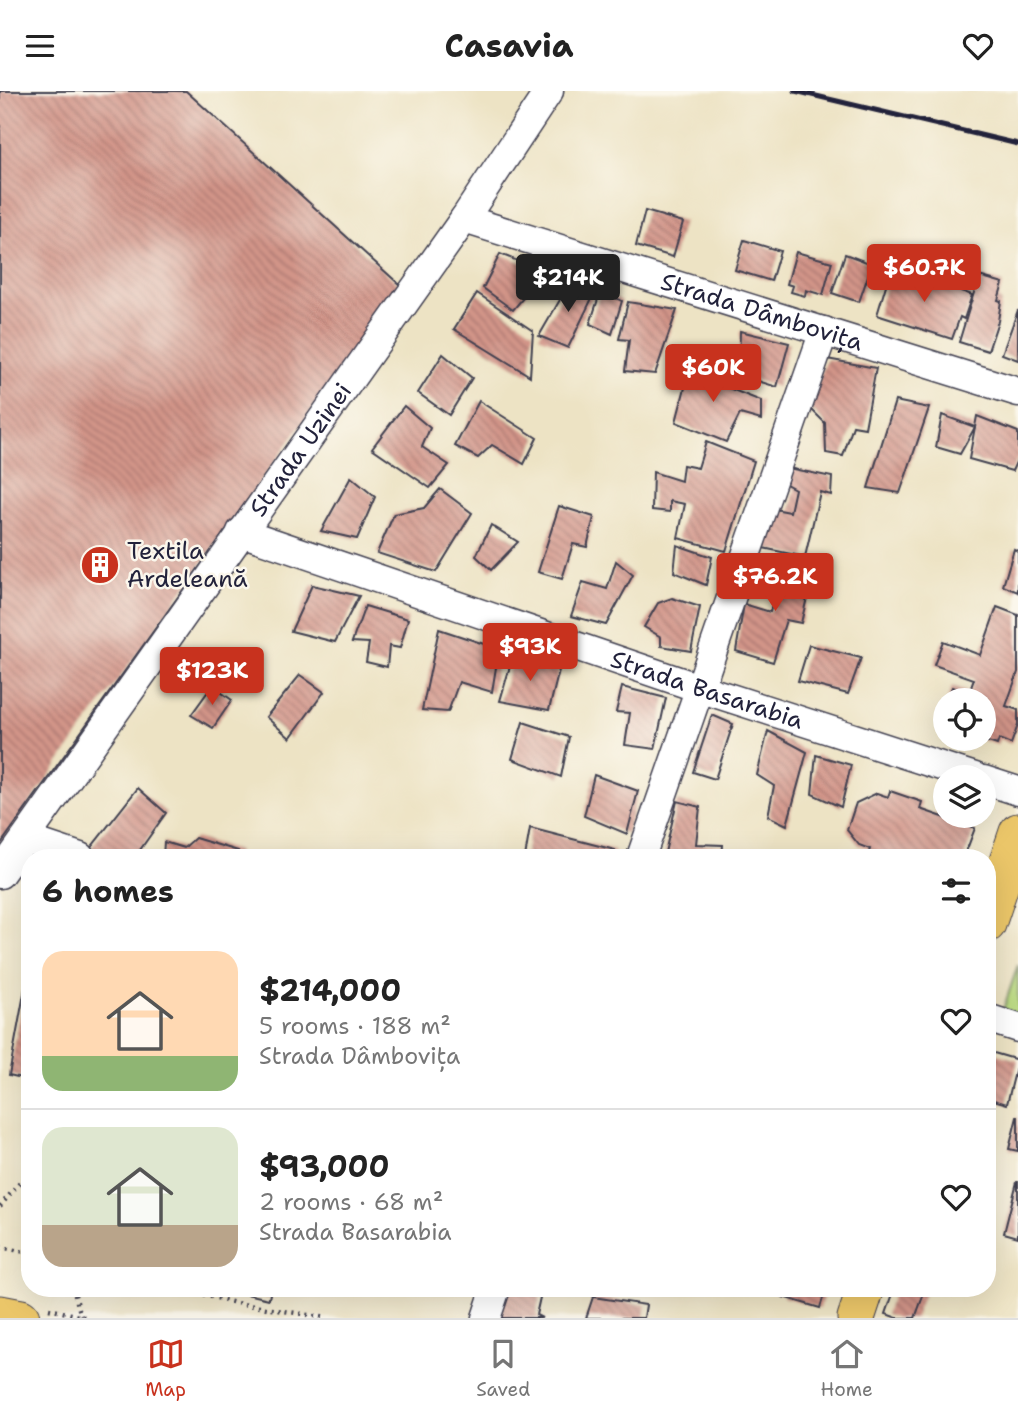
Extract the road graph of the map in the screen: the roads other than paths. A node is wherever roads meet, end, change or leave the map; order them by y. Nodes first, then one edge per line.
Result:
1 (550, 91) edge
2 (464, 219) junction
3 (824, 331) junction
4 (1018, 392) edge
5 (241, 532) junction
6 (699, 688) junction
7 (938, 765) edge
8 (996, 784) edge
9 (1018, 791) edge
10 (1018, 832) edge
11 (26, 839) junction
12 (56, 849) edge
13 (644, 849) edge
14 (0, 874) edge
15 (996, 897) edge
16 (996, 1020) edge
17 (1018, 1028) edge
18 (493, 1297) edge
19 (863, 1297) edge
20 (0, 1314) edge
21 (21, 1318) edge
22 (485, 1318) edge
23 (856, 1318) edge

1 - 2 street, Strada Uzinei
2 - 3 street, Strada Dâmbovița
2 - 5 street, Strada Uzinei
3 - 4 street, Strada Dâmbovița
3 - 6 street
5 - 6 street, Strada Basarabia
5 - 11 street, Strada Uzinei
6 - 7 street, Strada Basarabia
6 - 13 street
8 - 9 street
10 - 15 main road
11 - 12 street
11 - 14 street, Strada Uzinei
16 - 17 street
18 - 22 street
19 - 23 main road
20 - 21 main road

